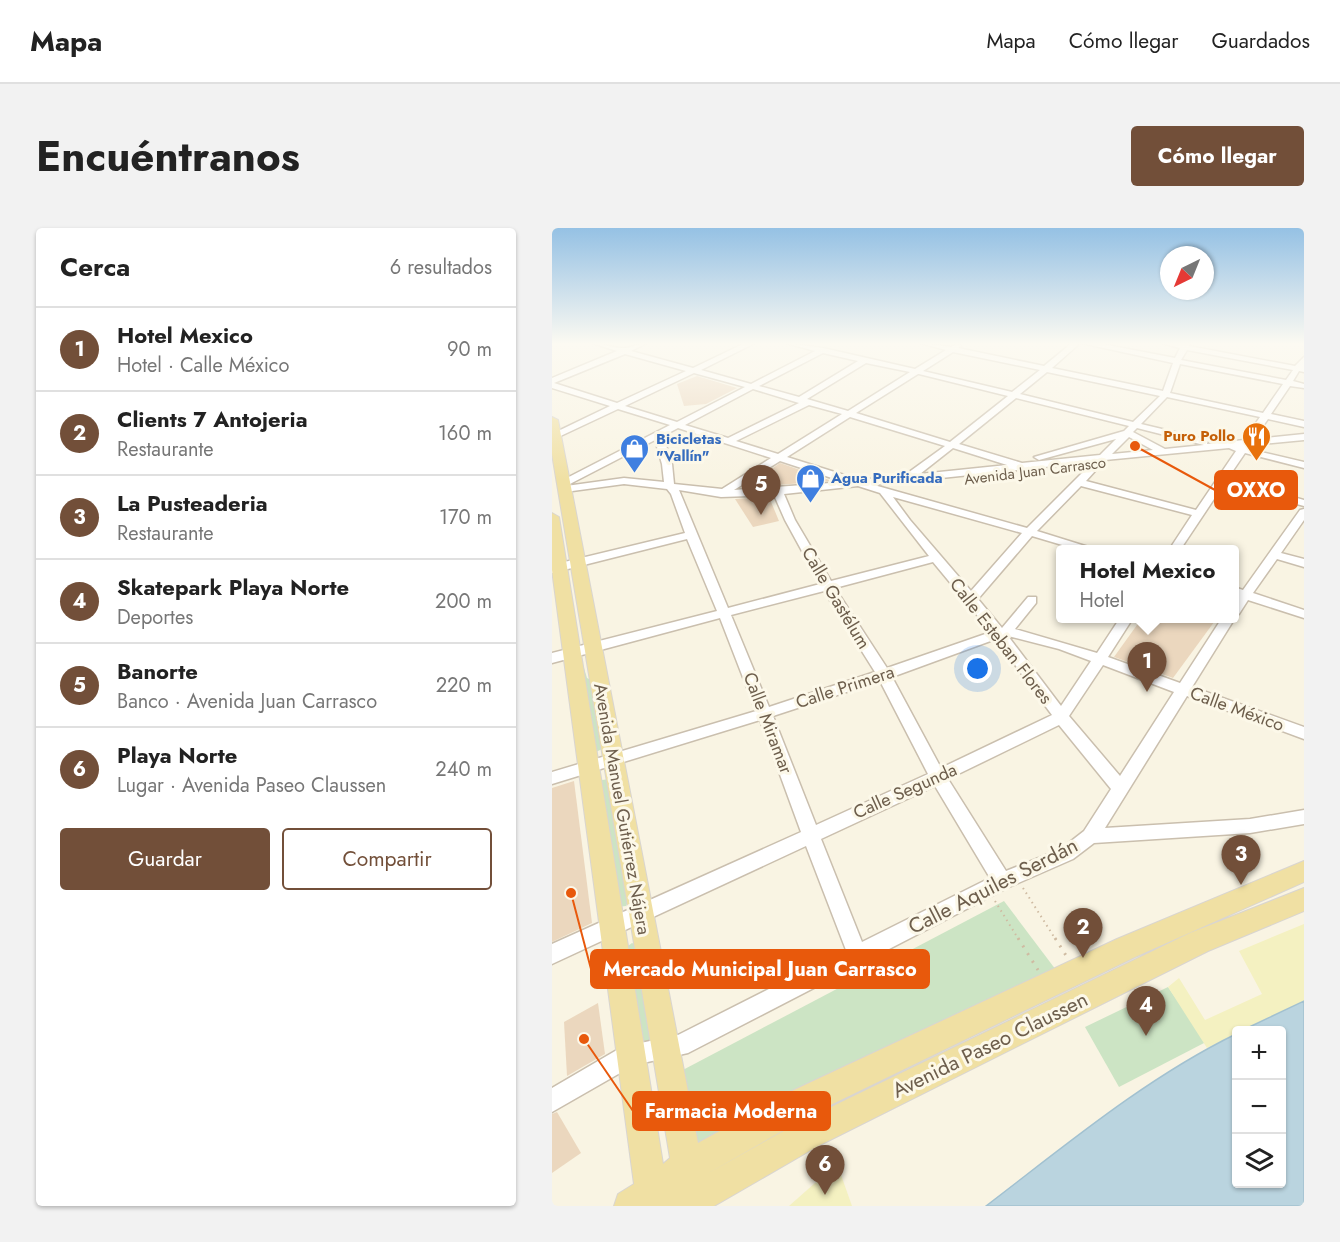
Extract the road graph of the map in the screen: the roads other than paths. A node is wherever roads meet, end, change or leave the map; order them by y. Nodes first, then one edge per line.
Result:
1 (569, 389) edge
2 (656, 389) edge
3 (750, 389) edge
4 (758, 389) edge
5 (823, 389) edge
6 (892, 389) edge
7 (985, 389) edge
8 (1022, 389) edge
9 (1139, 389) edge
10 (1168, 389) edge
11 (1284, 389) edge
12 (1166, 394) junction
13 (1014, 396) junction
14 (803, 402) junction
15 (620, 405) junction
16 (850, 414) junction
17 (1266, 416) junction
18 (552, 420) edge
19 (678, 423) junction
20 (1304, 424) edge
21 (1137, 425) junction
22 (1128, 433) junction
23 (658, 434) junction
24 (554, 437) edge
25 (1303, 439) edge
26 (731, 440) junction
27 (951, 444) junction
28 (1216, 444) junction
29 (1244, 446) junction
30 (1165, 454) junction
31 (780, 456) junction
32 (1101, 460) junction
33 (1304, 465) edge
34 (1023, 470) junction
35 (1222, 480) junction
36 (905, 481) junction
37 (1079, 482) junction
38 (862, 483) junction
39 (673, 489) junction
40 (884, 490) junction
41 (560, 492) edge
42 (723, 492) junction
43 (779, 496) junction
44 (713, 499) junction
45 (1304, 503) edge
46 (1304, 512) edge
47 (1198, 514) junction
48 (552, 517) edge
49 (1030, 531) junction
50 (690, 535) junction
51 (1079, 545) edge
52 (1177, 545) edge
53 (1276, 555) junction
54 (934, 558) junction
55 (1304, 563) edge
56 (562, 566) edge
57 (826, 584) junction
58 (1239, 593) edge
59 (971, 599) junction
60 (1032, 600) dead end
61 (723, 612) junction
62 (1304, 614) edge
63 (1124, 623) edge
64 (1226, 623) edge
65 (1002, 632) junction
66 (572, 652) edge
67 (1100, 660) junction
68 (884, 675) junction
69 (1184, 690) junction
70 (765, 712) junction
71 (1061, 717) junction
72 (1304, 733) edge
73 (614, 759) junction
74 (588, 767) junction
75 (938, 777) junction
76 (552, 778) edge
77 (1121, 789) junction
78 (1304, 817) edge
79 (810, 833) junction
80 (1090, 836) junction
81 (1304, 871) edge
82 (1002, 882) junction
83 (1304, 899) edge
84 (641, 913) junction
85 (613, 925) junction
86 (552, 954) edge
87 (857, 954) junction
88 (664, 1048) junction
89 (630, 1055) junction
90 (552, 1101) edge
91 (685, 1167) junction
92 (644, 1201) edge
93 (688, 1202) edge

1 - 15 street
2 - 15 street
3 - 19 street
4 - 14 street
5 - 14 street
6 - 16 street
7 - 13 street
8 - 13 street
9 - 12 street
10 - 12 street
11 - 17 street
12 - 17 street
12 - 21 street
13 - 21 street
13 - 27 street
14 - 16 street
14 - 26 street
15 - 19 street
15 - 24 street
16 - 27 street
16 - 31 street
17 - 20 street
17 - 29 street
18 - 24 main road, Avenida Manuel Gutiérrez Nájera
19 - 23 street
19 - 26 street
21 - 22 street
21 - 28 street
22 - 30 street
22 - 32 street
22 - 34 street
23 - 39 street, Calle Miramar
23 - 41 street
24 - 41 main road, Avenida Manuel Gutiérrez Nájera
25 - 29 street, Avenida Juan Carrasco
26 - 31 street
27 - 34 street
27 - 36 street
28 - 29 street
28 - 30 street, Avenida Juan Carrasco
29 - 30 street, Avenida Juan Carrasco
29 - 33 street
29 - 35 street
30 - 32 street, Avenida Juan Carrasco
31 - 38 street
31 - 42 street
32 - 34 street, Avenida Juan Carrasco
32 - 37 street
34 - 36 street, Avenida Juan Carrasco
34 - 40 street, Avenida Juan Carrasco
35 - 45 street
35 - 47 street
36 - 38 street, Avenida Juan Carrasco
36 - 40 street
37 - 47 street
37 - 49 street
38 - 40 street
38 - 43 street, Avenida Juan Carrasco
39 - 41 street, Avenida Juan Carrasco
39 - 42 street, Avenida Juan Carrasco
39 - 44 street, Avenida Juan Carrasco
39 - 50 street, Calle Miramar
40 - 43 street, Avenida Juan Carrasco
40 - 49 street
40 - 54 street, Calle Esteban Flores
41 - 56 main road, Avenida Manuel Gutiérrez Nájera
42 - 43 street, Avenida Juan Carrasco
42 - 44 street
43 - 44 street, Avenida Juan Carrasco
43 - 57 street, Calle Gastélum
46 - 53 street
47 - 52 street
48 - 56 main road, Avenida Manuel Gutiérrez Nájera
49 - 51 street
49 - 59 street
50 - 56 street
50 - 61 street, Calle Miramar
53 - 55 street
53 - 58 street
54 - 57 street
54 - 59 street, Calle Esteban Flores
56 - 66 main road, Avenida Manuel Gutiérrez Nájera
57 - 61 street
57 - 68 street, Calle Gastélum
58 - 62 street
59 - 65 street, Calle Esteban Flores
60 - 65 street
61 - 66 street
61 - 70 street, Calle Miramar
63 - 67 street, Calle Segunda
64 - 69 street, Calle Aquiles Serdán
65 - 67 street, Calle México
65 - 68 street, Calle Primera
65 - 71 street, Calle Esteban Flores
66 - 73 main road, Avenida Manuel Gutiérrez Nájera
66 - 74 main road, Avenida Manuel Gutiérrez Nájera
67 - 69 street, Calle México
67 - 71 street, Calle Segunda
68 - 70 street, Calle Primera
68 - 75 street, Calle Gastélum
69 - 72 street, Calle México
69 - 77 street, Calle Aquiles Serdán
70 - 73 street, Calle Primera
70 - 79 street, Calle Miramar
71 - 75 street, Calle Segunda
71 - 77 street, Calle Esteban Flores
73 - 74 street, Calle Primera
73 - 84 main road, Avenida Manuel Gutiérrez Nájera
74 - 76 street, Calle Primera
74 - 85 main road, Avenida Manuel Gutiérrez Nájera
75 - 79 street, Calle Segunda
75 - 82 street, Calle Gastélum
77 - 80 street, Calle Aquiles Serdán
78 - 80 street
79 - 84 street, Calle Segunda
79 - 87 street, Calle Miramar
80 - 82 street, Calle Aquiles Serdán
81 - 91 main road, Avenida Paseo Claussen
82 - 87 street, Calle Aquiles Serdán
83 - 93 main road, Avenida Paseo Claussen
84 - 85 street, Calle Segunda
84 - 88 main road, Avenida Manuel Gutiérrez Nájera
85 - 86 street, Calle Segunda
85 - 89 main road, Avenida Manuel Gutiérrez Nájera
87 - 88 street, Calle Aquiles Serdán
88 - 89 street, Calle Aquiles Serdán
88 - 91 main road, Avenida Manuel Gutiérrez Nájera
89 - 90 street
89 - 92 main road, Avenida Manuel Gutiérrez Nájera
91 - 92 main road, Avenida Paseo Claussen
91 - 93 main road, Avenida Manuel Gutiérrez Nájera

